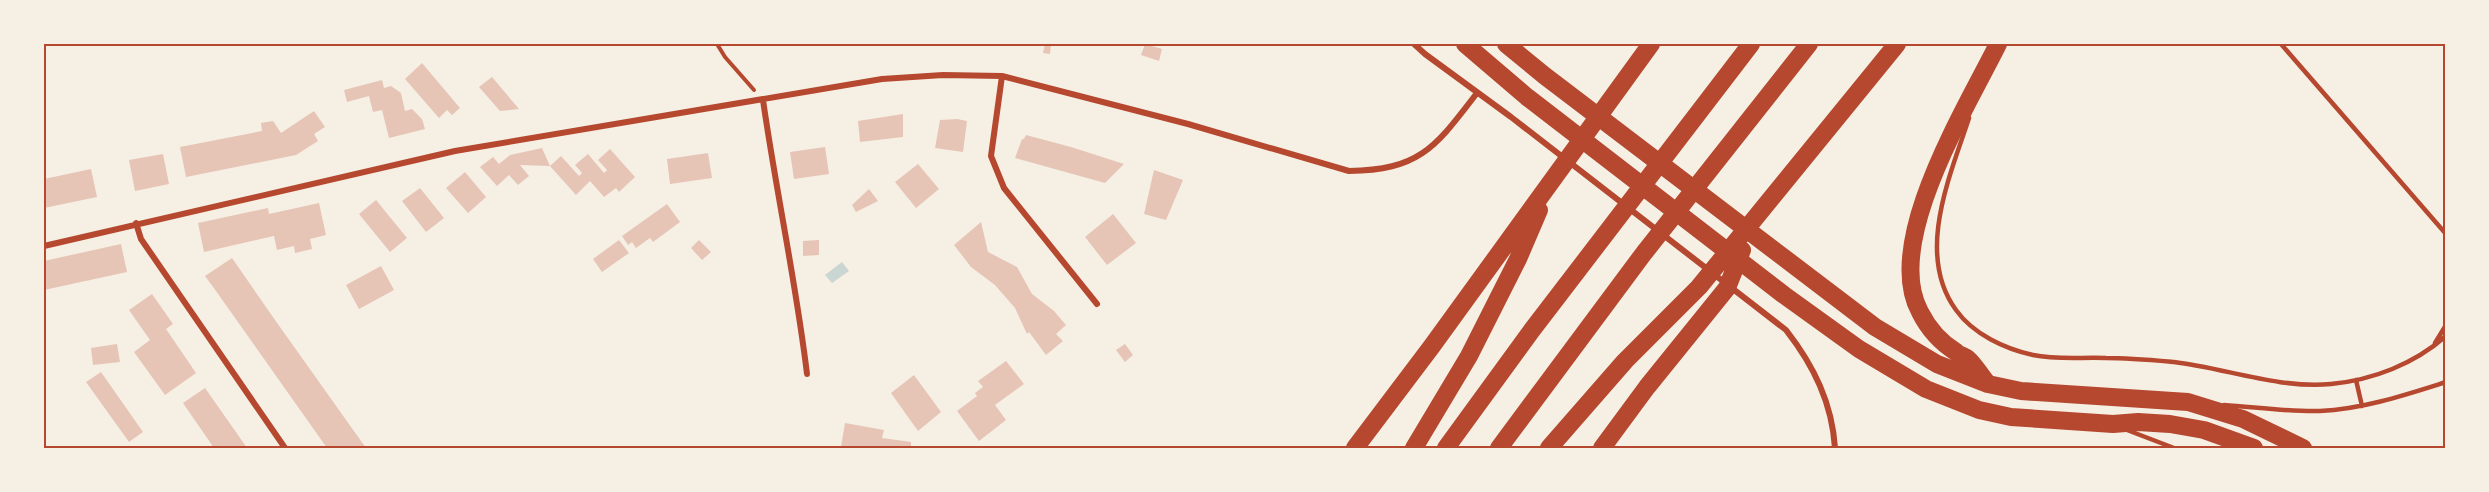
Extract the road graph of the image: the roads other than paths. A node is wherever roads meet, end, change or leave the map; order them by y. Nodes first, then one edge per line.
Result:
1 (1414, 44) edge
2 (1465, 44) edge
3 (1506, 44) edge
4 (1652, 44) edge
5 (1751, 44) edge
6 (1809, 44) edge
7 (1896, 44) edge
8 (1998, 44) edge
9 (2281, 44) edge
10 (1002, 76) junction
11 (1982, 77) junction
12 (1478, 93) junction
13 (763, 100) junction
14 (1552, 181) junction
15 (1755, 220) junction
16 (136, 223) junction
17 (2445, 234) edge
18 (44, 246) edge
19 (1097, 304) dead end
20 (2445, 325) edge
21 (2445, 336) edge
22 (2433, 347) junction
23 (807, 374) dead end
24 (2356, 380) junction
25 (2445, 382) edge
26 (1988, 384) junction
27 (2188, 402) junction
28 (2362, 406) junction
29 (2113, 424) junction
30 (285, 448) edge
31 (1354, 448) edge
32 (1414, 448) edge
33 (1446, 448) edge
34 (1500, 448) edge
35 (1549, 448) edge
36 (1602, 448) edge
37 (1835, 448) edge
38 (2174, 448) edge
39 (2254, 448) edge
40 (2303, 448) edge

1 - 12 street
2 - 29 highway
3 - 26 highway
4 - 14 highway
5 - 33 highway
6 - 34 highway
7 - 15 highway
8 - 11 highway
9 - 17 lane
10 - 12 street
10 - 13 street
10 - 19 street
11 - 24 lane
11 - 26 highway
12 - 37 street
13 - 16 street
13 - 23 street
14 - 31 highway
14 - 32 highway
15 - 35 highway
15 - 36 highway
16 - 18 street
16 - 30 street
20 - 22 lane
21 - 22 lane
22 - 24 lane
24 - 28 lane
25 - 28 lane
26 - 27 highway
27 - 28 lane
27 - 40 highway
29 - 38 lane
29 - 39 highway

